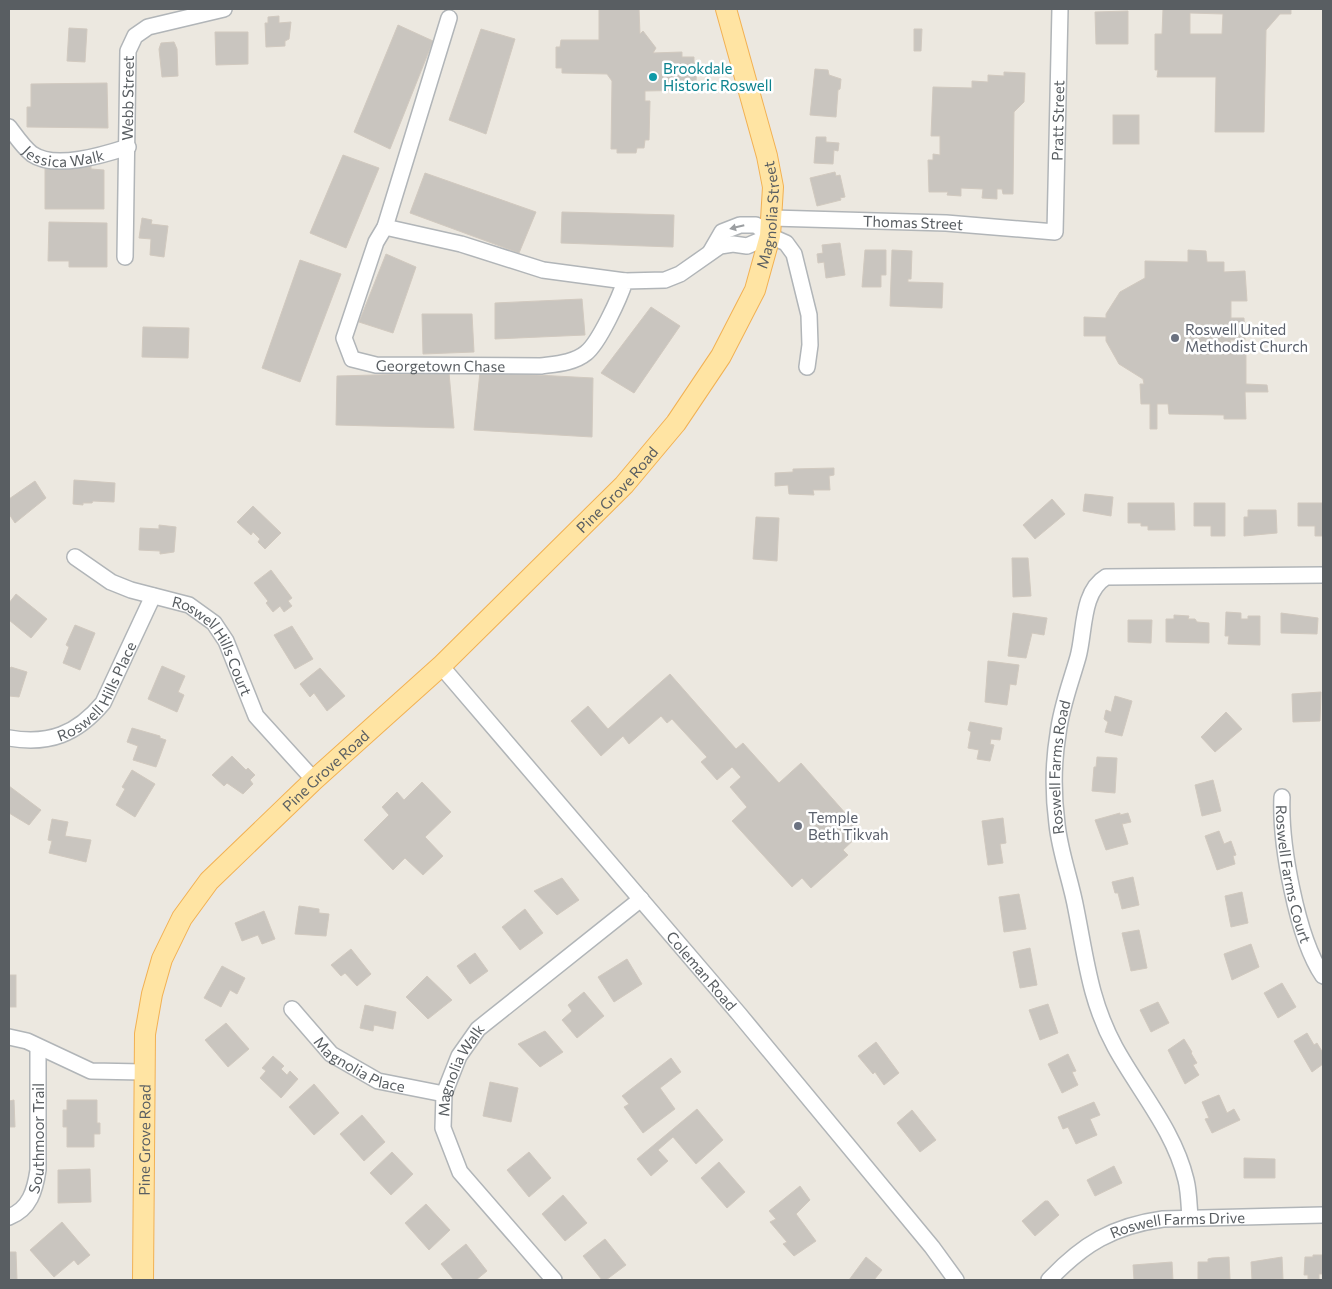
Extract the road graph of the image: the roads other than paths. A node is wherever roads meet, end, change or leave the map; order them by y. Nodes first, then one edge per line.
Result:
1 (224, 9) edge
2 (726, 9) edge
3 (1060, 9) edge
4 (449, 18) dead end
5 (9, 127) edge
6 (128, 147) junction
7 (385, 226) junction
8 (771, 227) junction
9 (1055, 232) joint
10 (710, 251) junction
11 (125, 257) dead end
12 (625, 281) junction
13 (721, 356) joint
14 (807, 366) dead end
15 (74, 557) dead end
16 (1323, 576) edge
17 (153, 596) junction
18 (441, 666) junction
19 (9, 738) edge
20 (314, 780) junction
21 (1282, 797) dead end
22 (641, 899) junction
23 (1323, 976) edge
24 (292, 1009) dead end
25 (9, 1037) edge
26 (38, 1047) junction
27 (143, 1072) junction
28 (444, 1094) junction
29 (1323, 1215) edge
30 (9, 1216) edge
31 (1190, 1218) junction
32 (143, 1280) edge
33 (554, 1280) edge
34 (956, 1280) edge
35 (1049, 1280) edge

1 - 6 street, Webb Street
2 - 8 main road, Magnolia Street
3 - 9 street, Pratt Street
4 - 7 street, Georgetown Chase
5 - 6 street, Jessica Walk
6 - 11 street, Webb Street
7 - 12 street
7 - 12 street, Georgetown Chase
8 - 9 street, Thomas Street
8 - 10 street
8 -> 10 street
8 - 13 main road, Magnolia Street
8 - 14 street
10 - 12 street
13 - 18 main road, Pine Grove Road
15 - 17 street, Roswell Hills Court
16 - 31 street, Roswell Farms Road
17 - 19 street, Roswell Hills Place
17 - 20 street, Roswell Hills Court
18 - 20 main road, Pine Grove Road
18 - 22 street, Coleman Road
20 - 27 main road, Pine Grove Road
21 - 23 street, Roswell Farms Court
22 - 28 street, Magnolia Walk
22 - 34 street, Coleman Road
24 - 28 street, Magnolia Place
25 - 26 street
26 - 27 street
26 - 30 street, Southmoor Trail
27 - 32 main road, Pine Grove Road
28 - 33 street, Magnolia Walk
29 - 31 street, Roswell Farms Drive
31 - 35 street, Roswell Farms Drive

